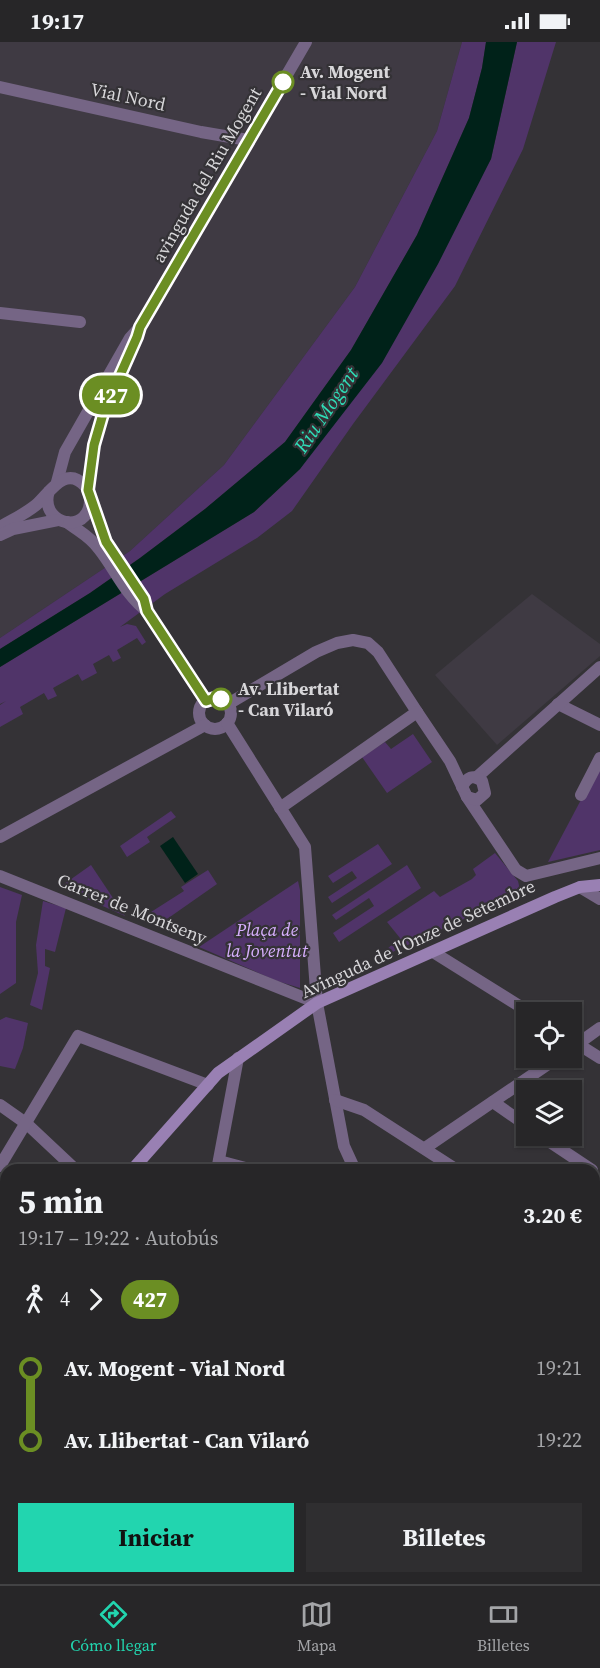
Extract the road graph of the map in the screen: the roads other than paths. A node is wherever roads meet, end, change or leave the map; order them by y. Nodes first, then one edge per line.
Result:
1 (306, 42) edge
2 (0, 87) edge
3 (248, 140) junction
4 (0, 313) edge
5 (80, 322) dead end
6 (140, 327) junction
7 (68, 446) junction
8 (94, 454) junction
9 (53, 487) junction
10 (89, 495) junction
11 (62, 521) junction
12 (0, 527) edge
13 (0, 535) edge
14 (102, 545) junction
15 (600, 667) edge
16 (206, 701) junction
17 (228, 704) junction
18 (558, 704) junction
19 (417, 712) junction
20 (227, 723) junction
21 (205, 725) junction
22 (600, 726) edge
23 (600, 758) edge
24 (450, 761) junction
25 (474, 777) junction
26 (464, 792) junction
27 (581, 795) dead end
28 (280, 808) junction
29 (0, 837) edge
30 (600, 858) edge
31 (0, 876) edge
32 (600, 885) edge
33 (580, 887) junction
34 (600, 899) edge
35 (433, 952) junction
36 (317, 1003) junction
37 (516, 1004) edge
38 (600, 1028) edge
39 (582, 1039) edge
40 (582, 1049) edge
41 (238, 1058) junction
42 (600, 1058) edge
43 (542, 1068) edge
44 (208, 1085) junction
45 (335, 1100) junction
46 (493, 1102) junction
47 (0, 1105) edge
48 (516, 1118) edge
49 (27, 1124) junction
50 (557, 1146) edge
51 (425, 1148) junction
52 (1, 1164) edge
53 (70, 1164) edge
54 (137, 1164) edge
55 (218, 1164) edge
56 (352, 1164) edge
57 (448, 1164) edge
58 (583, 1164) edge

1 - 3 street, avinguda del Riu Mogent
2 - 3 street, Vial Nord
3 - 6 street, avinguda del Riu Mogent
4 - 5 street
6 - 7 street, avinguda del Riu Mogent
6 - 8 street, avinguda del Riu Mogent
7 - 8 street
7 - 9 street, avinguda del Riu Mogent
8 - 10 street, avinguda del Riu Mogent
9 - 10 street
9 - 11 street
9 - 12 street
10 - 11 street
10 - 14 street
11 - 13 street
11 - 14 street
14 - 16 street
15 - 18 street
16 - 17 street
16 - 21 street
17 - 19 street
17 - 20 street
18 - 22 street
18 - 25 street
19 - 24 street
19 - 28 street
20 - 21 street
20 - 28 street
21 - 29 street
23 - 27 street
24 - 25 street
24 - 26 street
25 - 26 street
25 - 26 street
26 - 30 street
28 - 36 street
31 - 36 street, Carrer de Montseny
32 - 33 street, Avinguda de l'Onze de Setembre
33 - 34 street
33 - 35 street, Avinguda de l'Onze de Setembre
35 - 36 street, Avinguda de l'Onze de Setembre
35 - 37 street
36 - 41 street, Avinguda de l'Onze de Setembre
36 - 45 street
38 - 39 street
40 - 42 street
41 - 44 street, Avinguda de l'Onze de Setembre
41 - 55 street
43 - 46 street
44 - 49 street
44 - 54 street, Avinguda de l'Onze de Setembre
45 - 51 street
45 - 56 street
46 - 48 street
46 - 51 street
47 - 49 street
49 - 52 street
49 - 53 street
50 - 58 street
51 - 57 street

